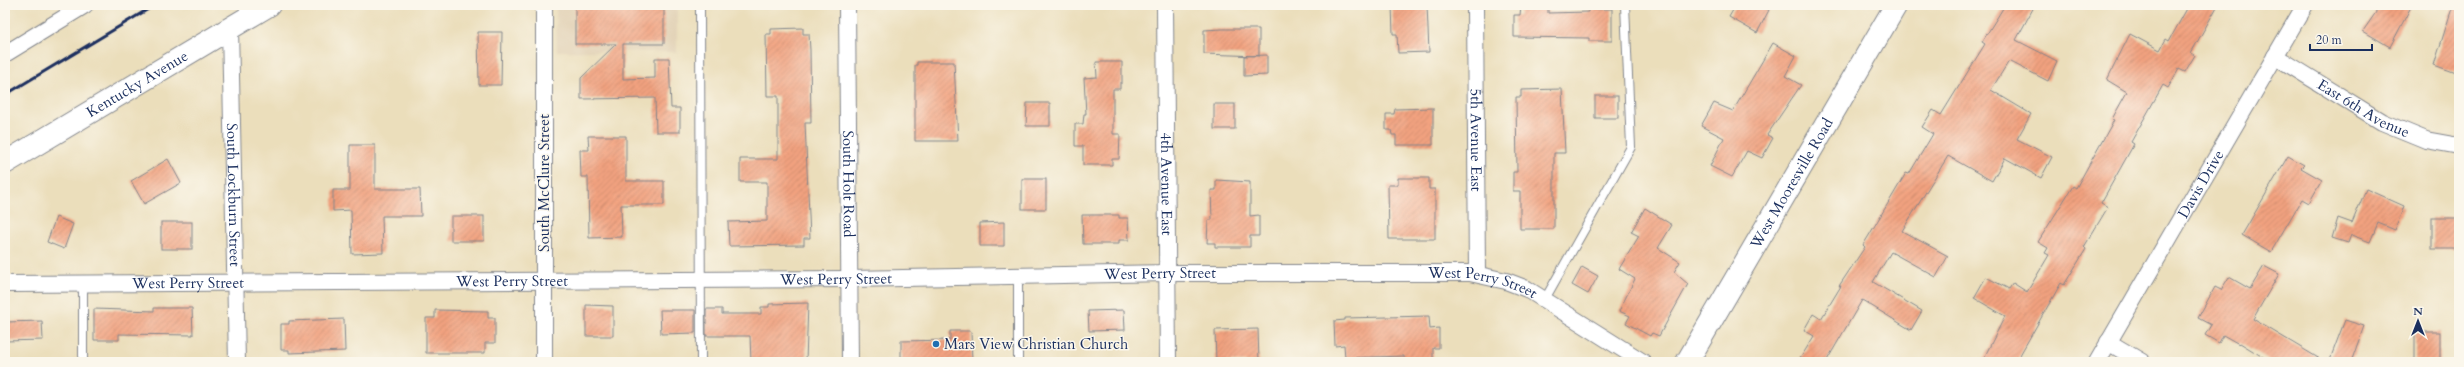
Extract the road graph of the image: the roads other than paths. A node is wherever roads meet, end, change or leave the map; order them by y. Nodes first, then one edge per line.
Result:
1 (86, 5) edge
2 (269, 5) edge
3 (544, 5) edge
4 (700, 5) edge
5 (847, 5) edge
6 (1165, 5) edge
7 (1475, 5) edge
8 (1625, 5) edge
9 (1896, 5) edge
10 (2305, 5) edge
11 (230, 28) junction
12 (5, 54) edge
13 (2275, 56) junction
14 (2459, 146) edge
15 (5, 164) edge
16 (1168, 273) junction
17 (1477, 274) junction
18 (1018, 276) junction
19 (700, 279) junction
20 (850, 279) junction
21 (544, 280) junction
22 (5, 284) edge
23 (83, 284) junction
24 (236, 284) junction
25 (1545, 299) junction
26 (2108, 342) junction
27 (83, 362) edge
28 (237, 362) edge
29 (544, 362) edge
30 (701, 362) edge
31 (850, 362) edge
32 (1018, 362) edge
33 (1168, 362) edge
34 (1644, 362) edge
35 (1687, 362) edge
36 (2096, 362) edge
37 (2142, 362) edge

1 - 12 street
2 - 11 main road, Kentucky Avenue
3 - 21 street, South McClure Street
4 - 19 lane
5 - 20 street, South Holt Road
6 - 16 street, 4th Avenue East
7 - 17 street, 5th Avenue East
8 - 25 lane
9 - 35 main road, West Mooresville Road
10 - 13 street, Davis Drive
11 - 15 main road, Kentucky Avenue
11 - 24 street, South Lockburn Street
13 - 14 street, East 6th Avenue
13 - 26 street, Davis Drive
16 - 17 street, West Perry Street
16 - 18 street, West Perry Street
16 - 33 street, 4th Avenue East
17 - 25 street, West Perry Street
18 - 20 street, West Perry Street
18 - 32 lane
19 - 20 street, West Perry Street
19 - 21 street, West Perry Street
19 - 30 lane
20 - 31 street, South Holt Road
21 - 24 street, West Perry Street
21 - 29 street, South McClure Street
22 - 23 street, West Perry Street
23 - 24 street, West Perry Street
23 - 27 lane
24 - 28 street, South Lockburn Street
25 - 34 street, West Perry Street
26 - 36 street, Davis Drive
26 - 37 street

